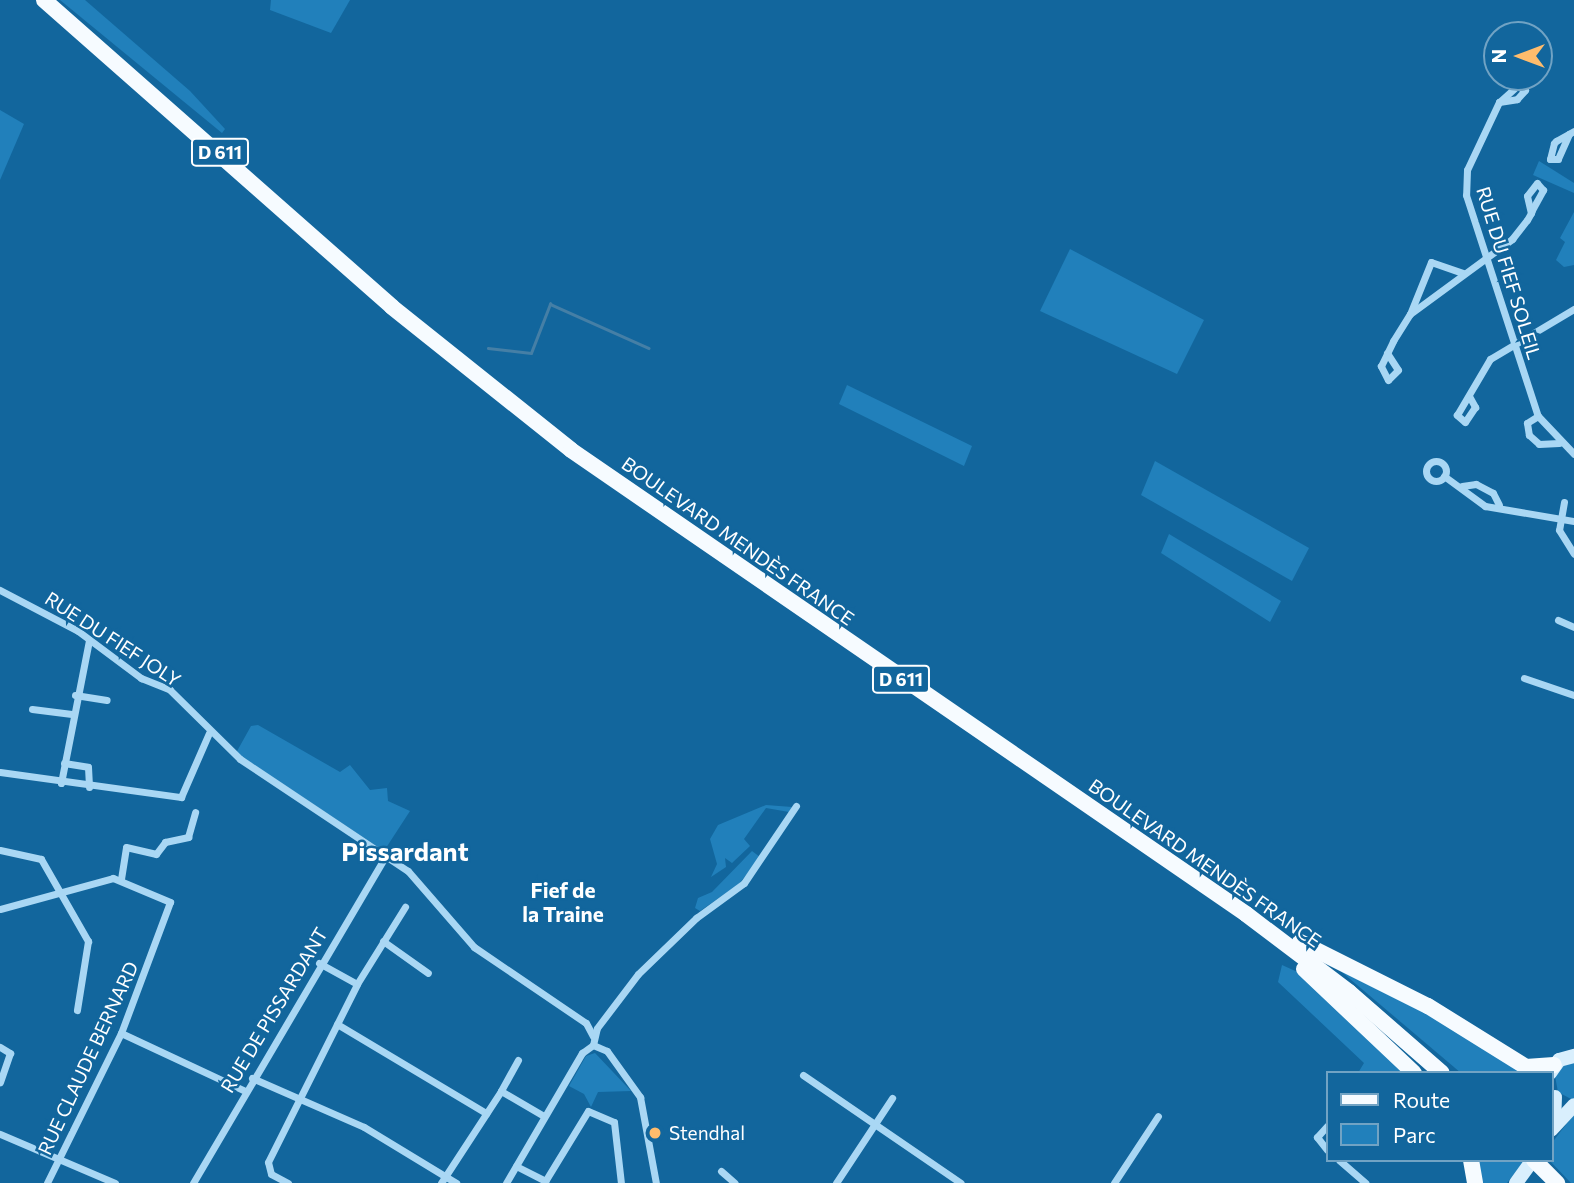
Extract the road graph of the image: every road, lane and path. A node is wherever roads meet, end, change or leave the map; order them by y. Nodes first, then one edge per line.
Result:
1 (44, 0) edge
2 (52, 0) edge
3 (1499, 102) dead end
4 (1531, 213) dead end
5 (1486, 259) junction
6 (1463, 273) junction
7 (1574, 309) edge
8 (1410, 314) junction
9 (1513, 342) junction
10 (1387, 353) dead end
11 (1469, 396) dead end
12 (1538, 416) junction
13 (1559, 443) junction
14 (1574, 454) edge
15 (1444, 476) dead end
16 (1462, 486) junction
17 (1564, 502) dead end
18 (1499, 505) junction
19 (1559, 519) junction
20 (1574, 521) edge
21 (1574, 554) edge
22 (0, 590) edge
23 (1558, 620) dead end
24 (1574, 627) edge
25 (89, 640) junction
26 (1524, 678) dead end
27 (75, 695) junction
28 (1574, 695) edge
29 (107, 700) dead end
30 (32, 709) dead end
31 (72, 714) junction
32 (209, 733) junction
33 (64, 763) junction
34 (0, 772) edge
35 (61, 783) junction
36 (89, 787) junction
37 (796, 806) dead end
38 (195, 812) dead end
39 (0, 850) edge
40 (386, 855) junction
41 (121, 879) junction
42 (61, 891) junction
43 (1233, 905) junction
44 (405, 907) dead end
45 (0, 909) edge
46 (1259, 917) junction
47 (383, 941) junction
48 (319, 964) junction
49 (428, 974) dead end
50 (357, 984) junction
51 (77, 1010) dead end
52 (337, 1024) junction
53 (121, 1032) junction
54 (593, 1036) junction
55 (593, 1045) junction
56 (0, 1047) edge
57 (1574, 1056) edge
58 (518, 1060) dead end
59 (1552, 1069) edge
60 (1412, 1071) edge
61 (1440, 1071) edge
62 (1447, 1071) edge
63 (803, 1075) dead end
64 (252, 1078) junction
65 (0, 1082) edge
66 (243, 1090) junction
67 (501, 1091) junction
68 (1553, 1094) edge
69 (892, 1098) dead end
70 (301, 1099) junction
71 (1574, 1105) edge
72 (486, 1113) junction
73 (544, 1116) junction
74 (1158, 1116) dead end
75 (875, 1124) junction
76 (1326, 1127) edge
77 (1553, 1128) edge
78 (0, 1134) edge
79 (1326, 1149) edge
80 (59, 1157) junction
81 (1341, 1162) edge
82 (1471, 1162) edge
83 (1532, 1162) edge
84 (1535, 1162) edge
85 (1543, 1162) edge
86 (516, 1166) junction
87 (444, 1180) edge
88 (1520, 1181) edge
89 (544, 1182) edge
90 (47, 1183) edge
91 (114, 1183) edge
92 (193, 1183) edge
93 (288, 1183) edge
94 (456, 1183) edge
95 (506, 1183) edge
96 (621, 1183) edge
97 (656, 1183) edge
98 (719, 1183) edge
99 (735, 1183) edge
100 (836, 1183) edge
101 (960, 1183) edge
102 (1114, 1183) edge
103 (1364, 1183) edge
104 (1475, 1183) edge
105 (1557, 1183) edge
106 (1564, 1183) edge

1 - 43 main road, BOULEVARD MENDÈS FRANCE / D 611
2 - 46 main road, BOULEVARD MENDÈS FRANCE / D 611
3 - 5 street, RUE DU FIEF SOLEIL
4 - 5 street
5 - 6 street
5 - 9 street, RUE DU FIEF SOLEIL
6 - 8 street
6 - 8 street
7 - 9 street
8 - 10 street
9 - 11 street
9 - 12 street, RUE DU FIEF SOLEIL
12 - 13 street, RUE DU FIEF SOLEIL
12 - 13 street, RUE DU FIEF SOLEIL
13 - 14 street, RUE DU FIEF SOLEIL
15 - 16 street
16 - 18 street
16 - 18 street
17 - 19 street
18 - 19 street
19 - 20 street
19 - 21 street
22 - 25 street, RUE DU FIEF JOLY
23 - 24 street
25 - 27 street
25 - 32 street, RUE DU FIEF JOLY
26 - 28 street
27 - 29 street
27 - 31 street
30 - 31 street
31 - 33 street
32 - 36 street
32 - 40 street, RUE DU FIEF JOLY
33 - 35 street
33 - 36 street
34 - 35 street
35 - 36 street
37 - 54 street
38 - 41 street
39 - 42 street
40 - 48 street, RUE DE PISSARDANT
40 - 54 street, RUE DU FIEF JOLY
41 - 42 street
41 - 53 street, RUE CLAUDE BERNARD
42 - 45 street
42 - 51 street
43 - 60 main road
43 - 61 main road, BOULEVARD MENDÈS FRANCE / D 611
44 - 47 street
46 - 59 main road
46 - 62 main road, BOULEVARD MENDÈS FRANCE / D 611
47 - 49 street
47 - 50 street
48 - 50 street
48 - 64 street, RUE DE PISSARDANT
50 - 52 street
52 - 70 street
52 - 72 street
53 - 66 street
53 - 80 street, RUE CLAUDE BERNARD
54 - 55 street
55 - 73 street
55 - 97 street
56 - 65 street
57 - 59 main road
58 - 67 street
63 - 75 street
64 - 66 street, RUE DE PISSARDANT
64 - 70 street
66 - 92 street, RUE DE PISSARDANT
67 - 72 street
67 - 73 street
68 - 71 main road
68 - 77 main road
69 - 75 street
70 - 87 street
70 - 93 street
71 - 77 main road
72 - 87 street
73 - 86 street
74 - 102 street
75 - 100 street
75 - 101 street
76 - 79 street
78 - 80 street
80 - 90 street, RUE CLAUDE BERNARD
80 - 91 street
81 - 103 street
82 - 104 main road
83 - 88 main road
84 - 105 main road
85 - 106 main road
86 - 89 street
86 - 95 street
87 - 94 street
89 - 96 street
98 - 99 street

